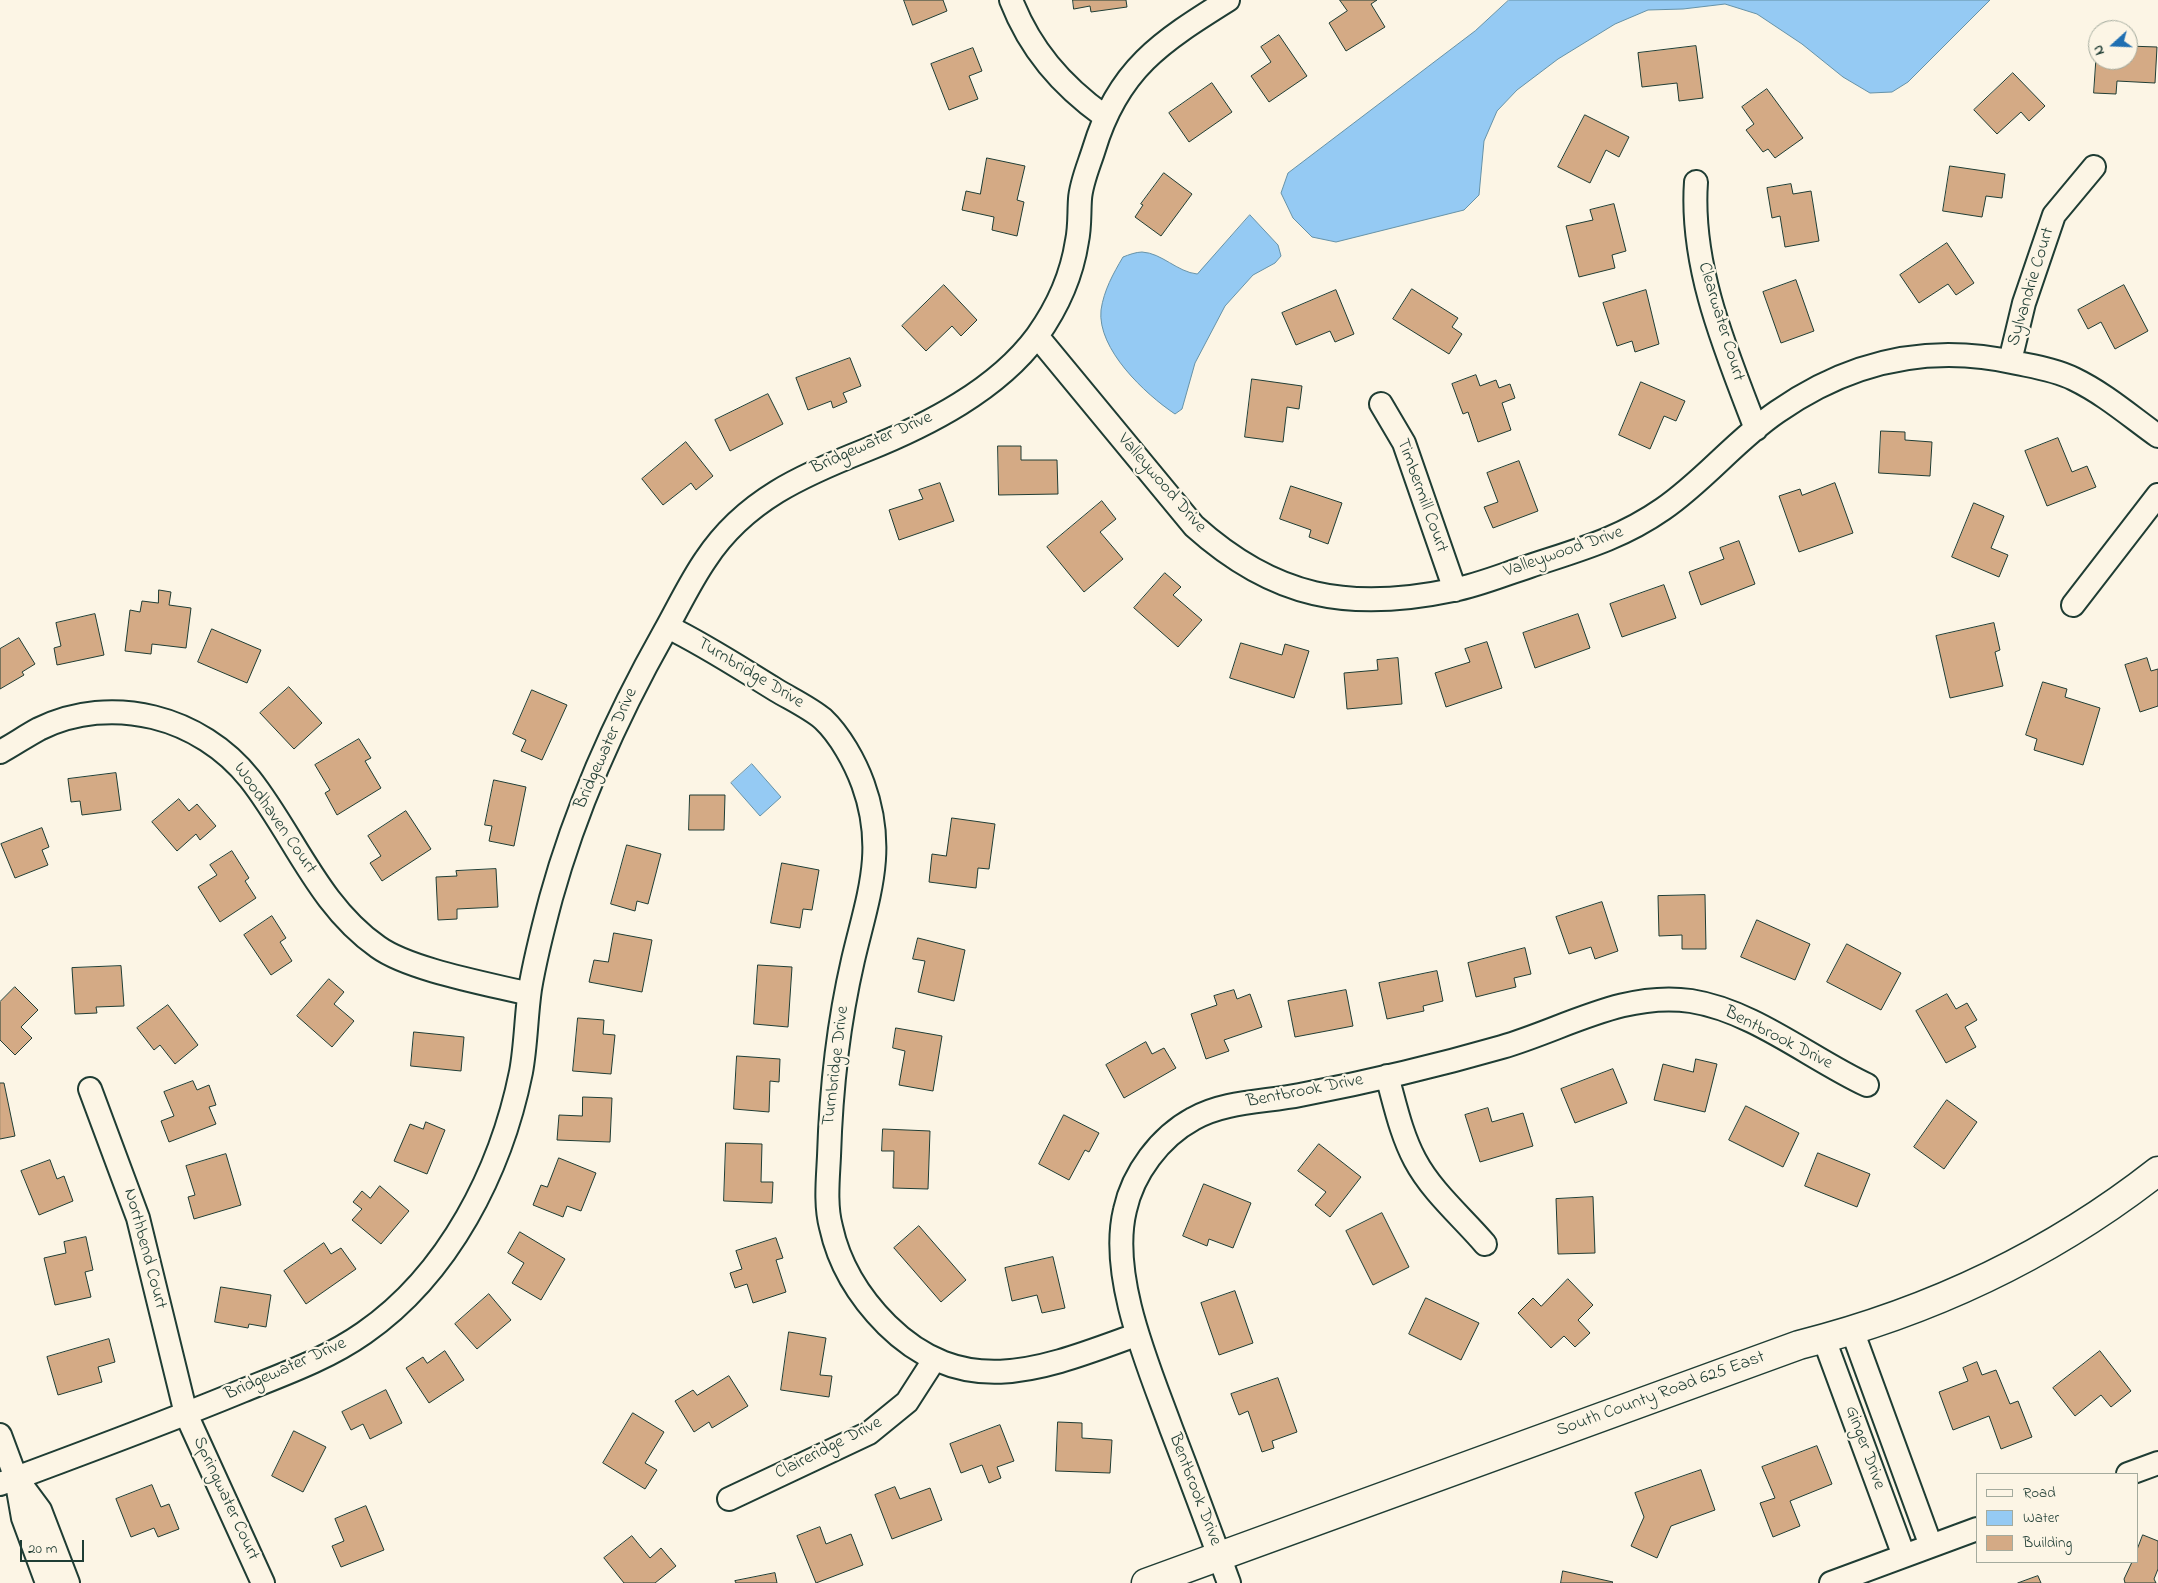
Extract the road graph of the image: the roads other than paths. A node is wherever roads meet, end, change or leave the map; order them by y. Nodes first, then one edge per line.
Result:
1 (1011, 0) edge
2 (1228, 0) edge
3 (1104, 116) junction
4 (2094, 167) dead end
5 (1696, 182) dead end
6 (1037, 336) junction
7 (2010, 361) junction
8 (1381, 404) dead end
9 (1756, 429) junction
10 (2158, 436) edge
11 (2158, 495) edge
12 (1455, 590) junction
13 (2073, 605) dead end
14 (668, 627) junction
15 (0, 752) edge
16 (529, 994) junction
17 (1387, 1076) junction
18 (1868, 1085) dead end
19 (90, 1089) dead end
20 (2158, 1171) edge
21 (1485, 1244) dead end
22 (1852, 1330) junction
23 (1136, 1335) junction
24 (1824, 1339) junction
25 (934, 1360) junction
26 (186, 1414) junction
27 (0, 1435) edge
28 (2158, 1464) edge
29 (2131, 1473) edge
30 (8, 1481) edge
31 (729, 1499) dead end
32 (1976, 1529) edge
33 (1931, 1546) junction
34 (1219, 1556) junction
35 (1904, 1556) junction
36 (47, 1583) edge
37 (68, 1583) edge
38 (264, 1583) edge
39 (1146, 1583) edge
40 (1229, 1583) edge
41 (1831, 1583) edge

1 - 3 street
2 - 3 street, Bridgewater Drive
3 - 6 street, Bridgewater Drive
4 - 7 street, Sylvandrie Court
5 - 9 street, Clearwater Court
6 - 12 street, Valleywood Drive
6 - 14 street, Bridgewater Drive
7 - 9 street, Valleywood Drive
7 - 10 street, Valleywood Drive
8 - 12 street, Timbermill Court
9 - 12 street, Valleywood Drive
11 - 13 street
14 - 16 street, Bridgewater Drive
14 - 25 street, Turnbridge Drive
15 - 16 street, Woodhaven Court
16 - 26 street, Bridgewater Drive
17 - 18 street, Bentbrook Drive
17 - 21 street
17 - 23 street, Bentbrook Drive
19 - 26 street, Northbend Court
20 - 22 street, South County Road 625 East
22 - 24 street, South County Road 625 East
22 - 33 street, Ginger Drive
23 - 25 street, Turnbridge Drive
23 - 34 street, Bentbrook Drive
24 - 34 street, South County Road 625 East
24 - 35 street, Ginger Drive
25 - 31 street, Claireridge Drive
26 - 30 street, Bridgewater Drive
26 - 38 street, Springwater Court
27 - 30 street
28 - 29 street
30 - 36 street
30 - 37 street
32 - 33 street
33 - 35 street
34 - 39 street, South County Road 625 East
34 - 40 street, Bentbrook Drive
35 - 41 street

